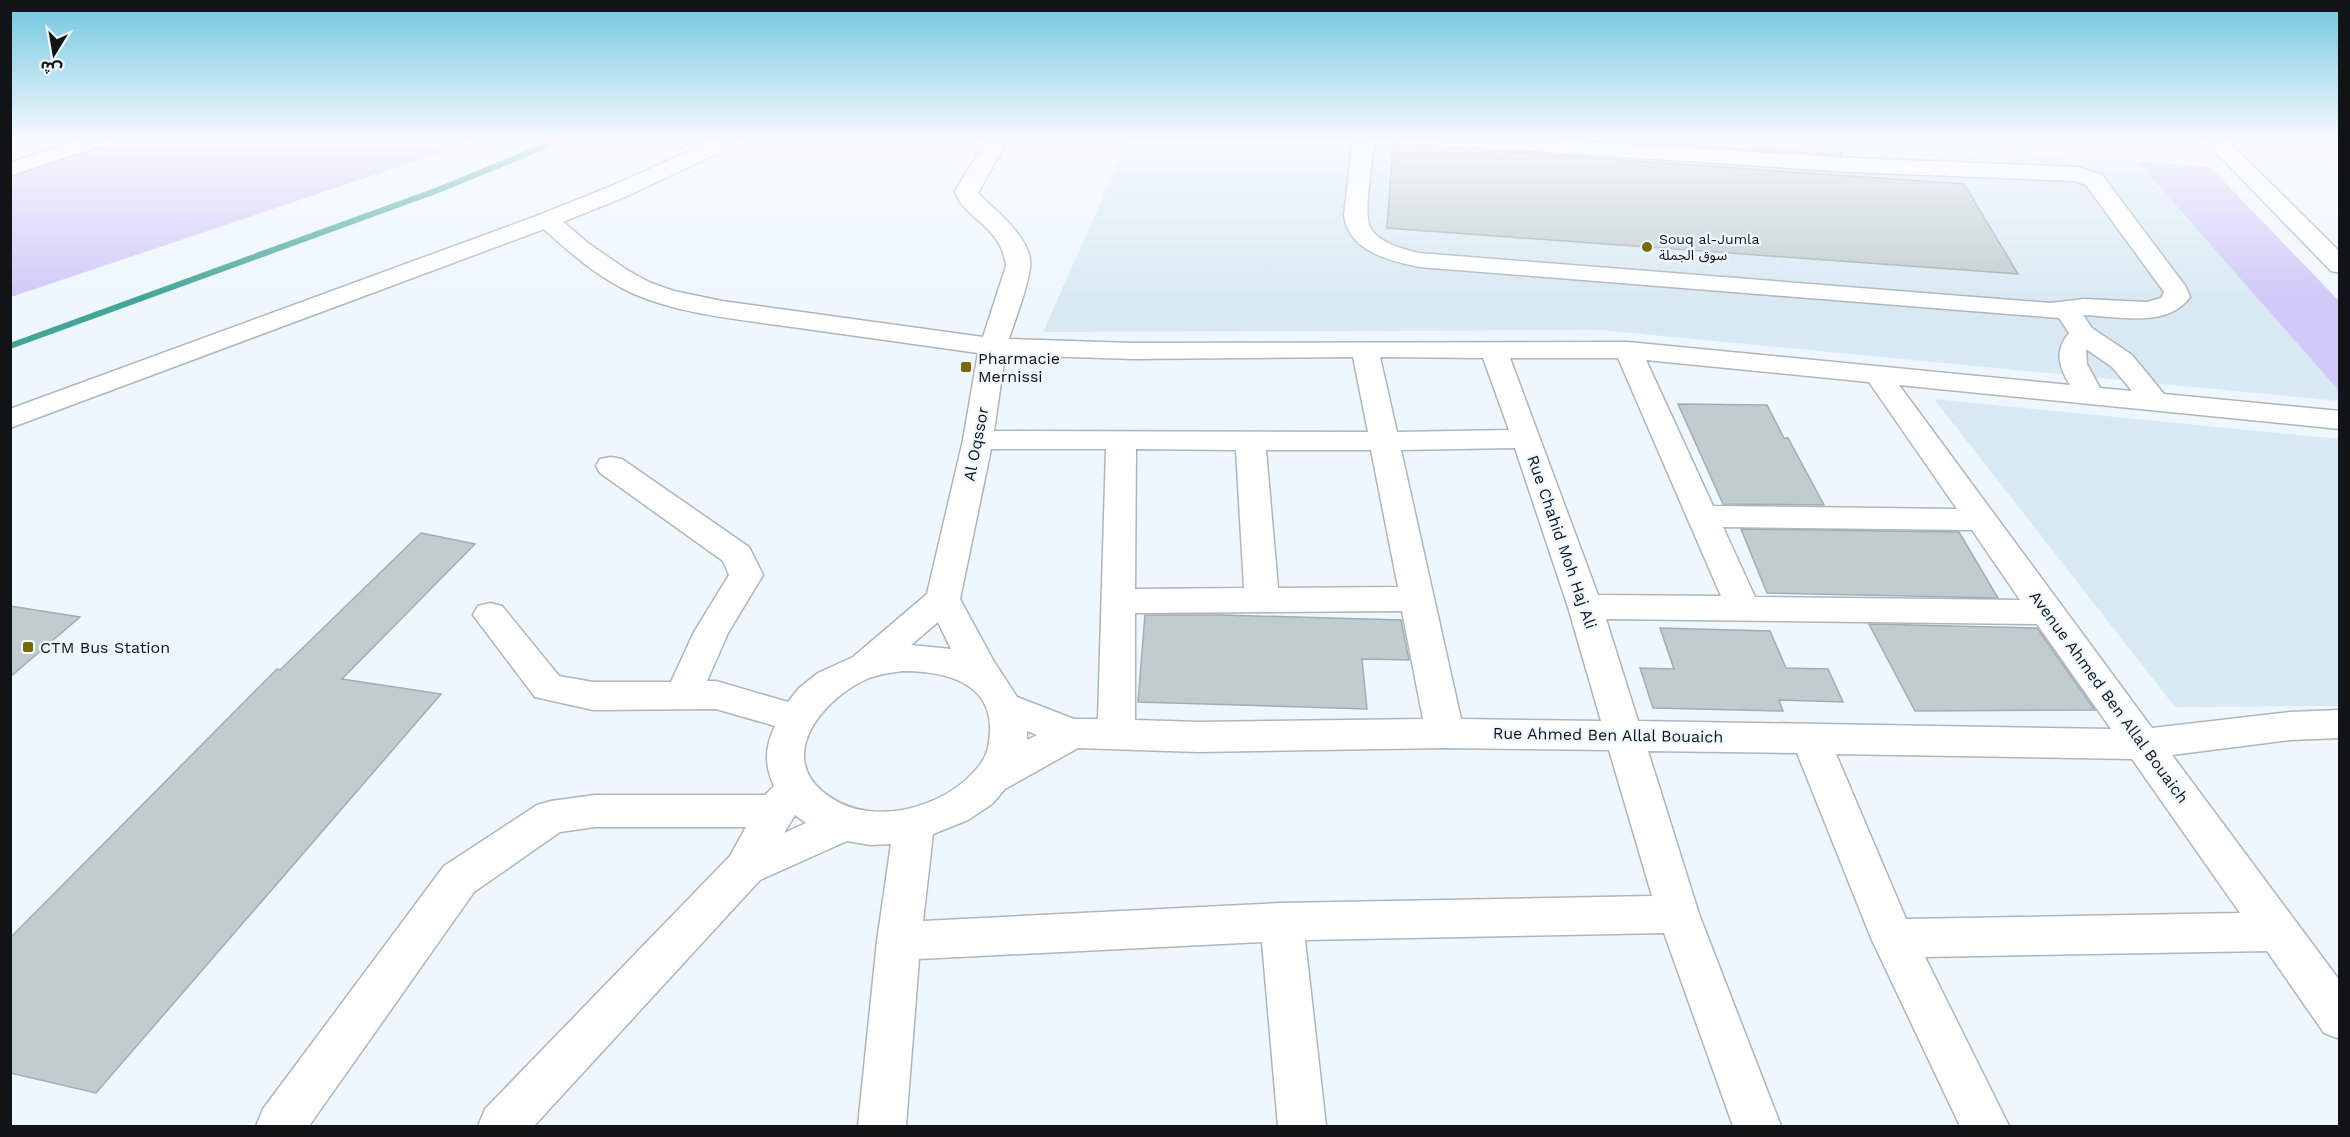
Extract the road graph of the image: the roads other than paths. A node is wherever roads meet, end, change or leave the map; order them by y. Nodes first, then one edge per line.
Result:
1 (616, 192) edge
2 (966, 192) edge
3 (1358, 192) edge
4 (2103, 192) edge
5 (2267, 192) edge
6 (2289, 192) edge
7 (547, 220) junction
8 (2340, 242) edge
9 (2340, 266) edge
10 (2066, 309) junction
11 (2083, 334) junction
12 (993, 348) junction
13 (1365, 349) junction
14 (1493, 349) junction
15 (1628, 350) junction
16 (1879, 375) junction
17 (2091, 395) junction
18 (2155, 401) junction
19 (10, 419) edge
20 (2340, 420) edge
21 (1120, 439) junction
22 (1527, 439) junction
23 (978, 440) junction
24 (1250, 440) junction
25 (1385, 441) junction
26 (610, 466) dead end
27 (1702, 516) junction
28 (1982, 520) junction
29 (944, 599) junction
30 (1418, 599) junction
31 (1262, 600) junction
32 (1120, 601) junction
33 (1585, 607) junction
34 (1743, 608) junction
35 (2046, 612) junction
36 (490, 615) dead end
37 (863, 666) junction
38 (996, 694) junction
39 (683, 695) junction
40 (796, 718) junction
41 (2340, 724) edge
42 (1072, 733) junction
43 (1445, 733) junction
44 (1116, 735) junction
45 (1626, 736) junction
46 (1810, 738) junction
47 (2144, 744) junction
48 (992, 778) junction
49 (785, 800) junction
50 (845, 824) junction
51 (914, 825) junction
52 (745, 868) junction
53 (1678, 914) junction
54 (1282, 922) junction
55 (2279, 932) junction
56 (1893, 938) junction
57 (899, 941) junction
58 (2340, 1018) edge
59 (280, 1126) edge
60 (502, 1126) edge
61 (882, 1126) edge
62 (1302, 1126) edge
63 (1756, 1126) edge
64 (1985, 1126) edge

1 - 7 street
2 - 12 street, Al Oqssor
3 - 10 street
4 - 10 street
5 - 9 street
6 - 8 street
7 - 12 street
7 - 19 street
10 - 11 street
11 - 17 street
11 - 18 street
12 - 13 street
12 - 23 street, Al Oqssor
13 - 14 street
13 - 25 street
14 - 15 street
14 - 22 street, Rue Chahid Moh Haj Ali
15 - 16 street
15 - 27 street
16 - 17 street
16 - 28 street, Avenue Ahmed Ben Allal Bouaich
17 - 18 street
18 - 20 street
21 - 23 street
21 - 24 street
21 - 32 street
22 - 25 street
22 - 33 street, Rue Chahid Moh Haj Ali
23 - 29 street, Al Oqssor
24 - 25 street
24 - 31 street
25 - 30 street
26 - 39 street
27 - 28 street
27 - 34 street
28 - 35 street, Avenue Ahmed Ben Allal Bouaich
29 - 37 street
29 - 38 street
30 - 31 street
30 - 43 street
31 - 32 street
32 - 44 street
33 - 34 street
33 - 45 street, Rue Chahid Moh Haj Ali
34 - 35 street
35 - 47 street, Avenue Ahmed Ben Allal Bouaich
36 - 39 street
37 - 38 street
37 - 40 street
38 - 42 street, Rue Ahmed Ben Allal Bouaich
38 - 48 street
39 - 40 street
40 - 49 street
41 - 47 street, Rue Ahmed Ben Allal Bouaich
42 - 44 street, Rue Ahmed Ben Allal Bouaich
42 - 48 street
43 - 44 street, Rue Ahmed Ben Allal Bouaich
43 - 45 street, Rue Ahmed Ben Allal Bouaich
45 - 46 street, Rue Ahmed Ben Allal Bouaich
45 - 53 street, Rue Chahid Moh Haj Ali
46 - 47 street, Rue Ahmed Ben Allal Bouaich
46 - 56 street
47 - 55 street, Avenue Ahmed Ben Allal Bouaich
48 - 51 street
49 - 50 street
49 - 52 street
49 - 59 street
50 - 51 street
50 - 52 street
51 - 57 street
52 - 60 street
53 - 54 street
53 - 63 street, Rue Chahid Moh Haj Ali
54 - 57 street
54 - 62 street
55 - 56 street
55 - 58 street, Avenue Ahmed Ben Allal Bouaich
56 - 64 street
57 - 61 street

